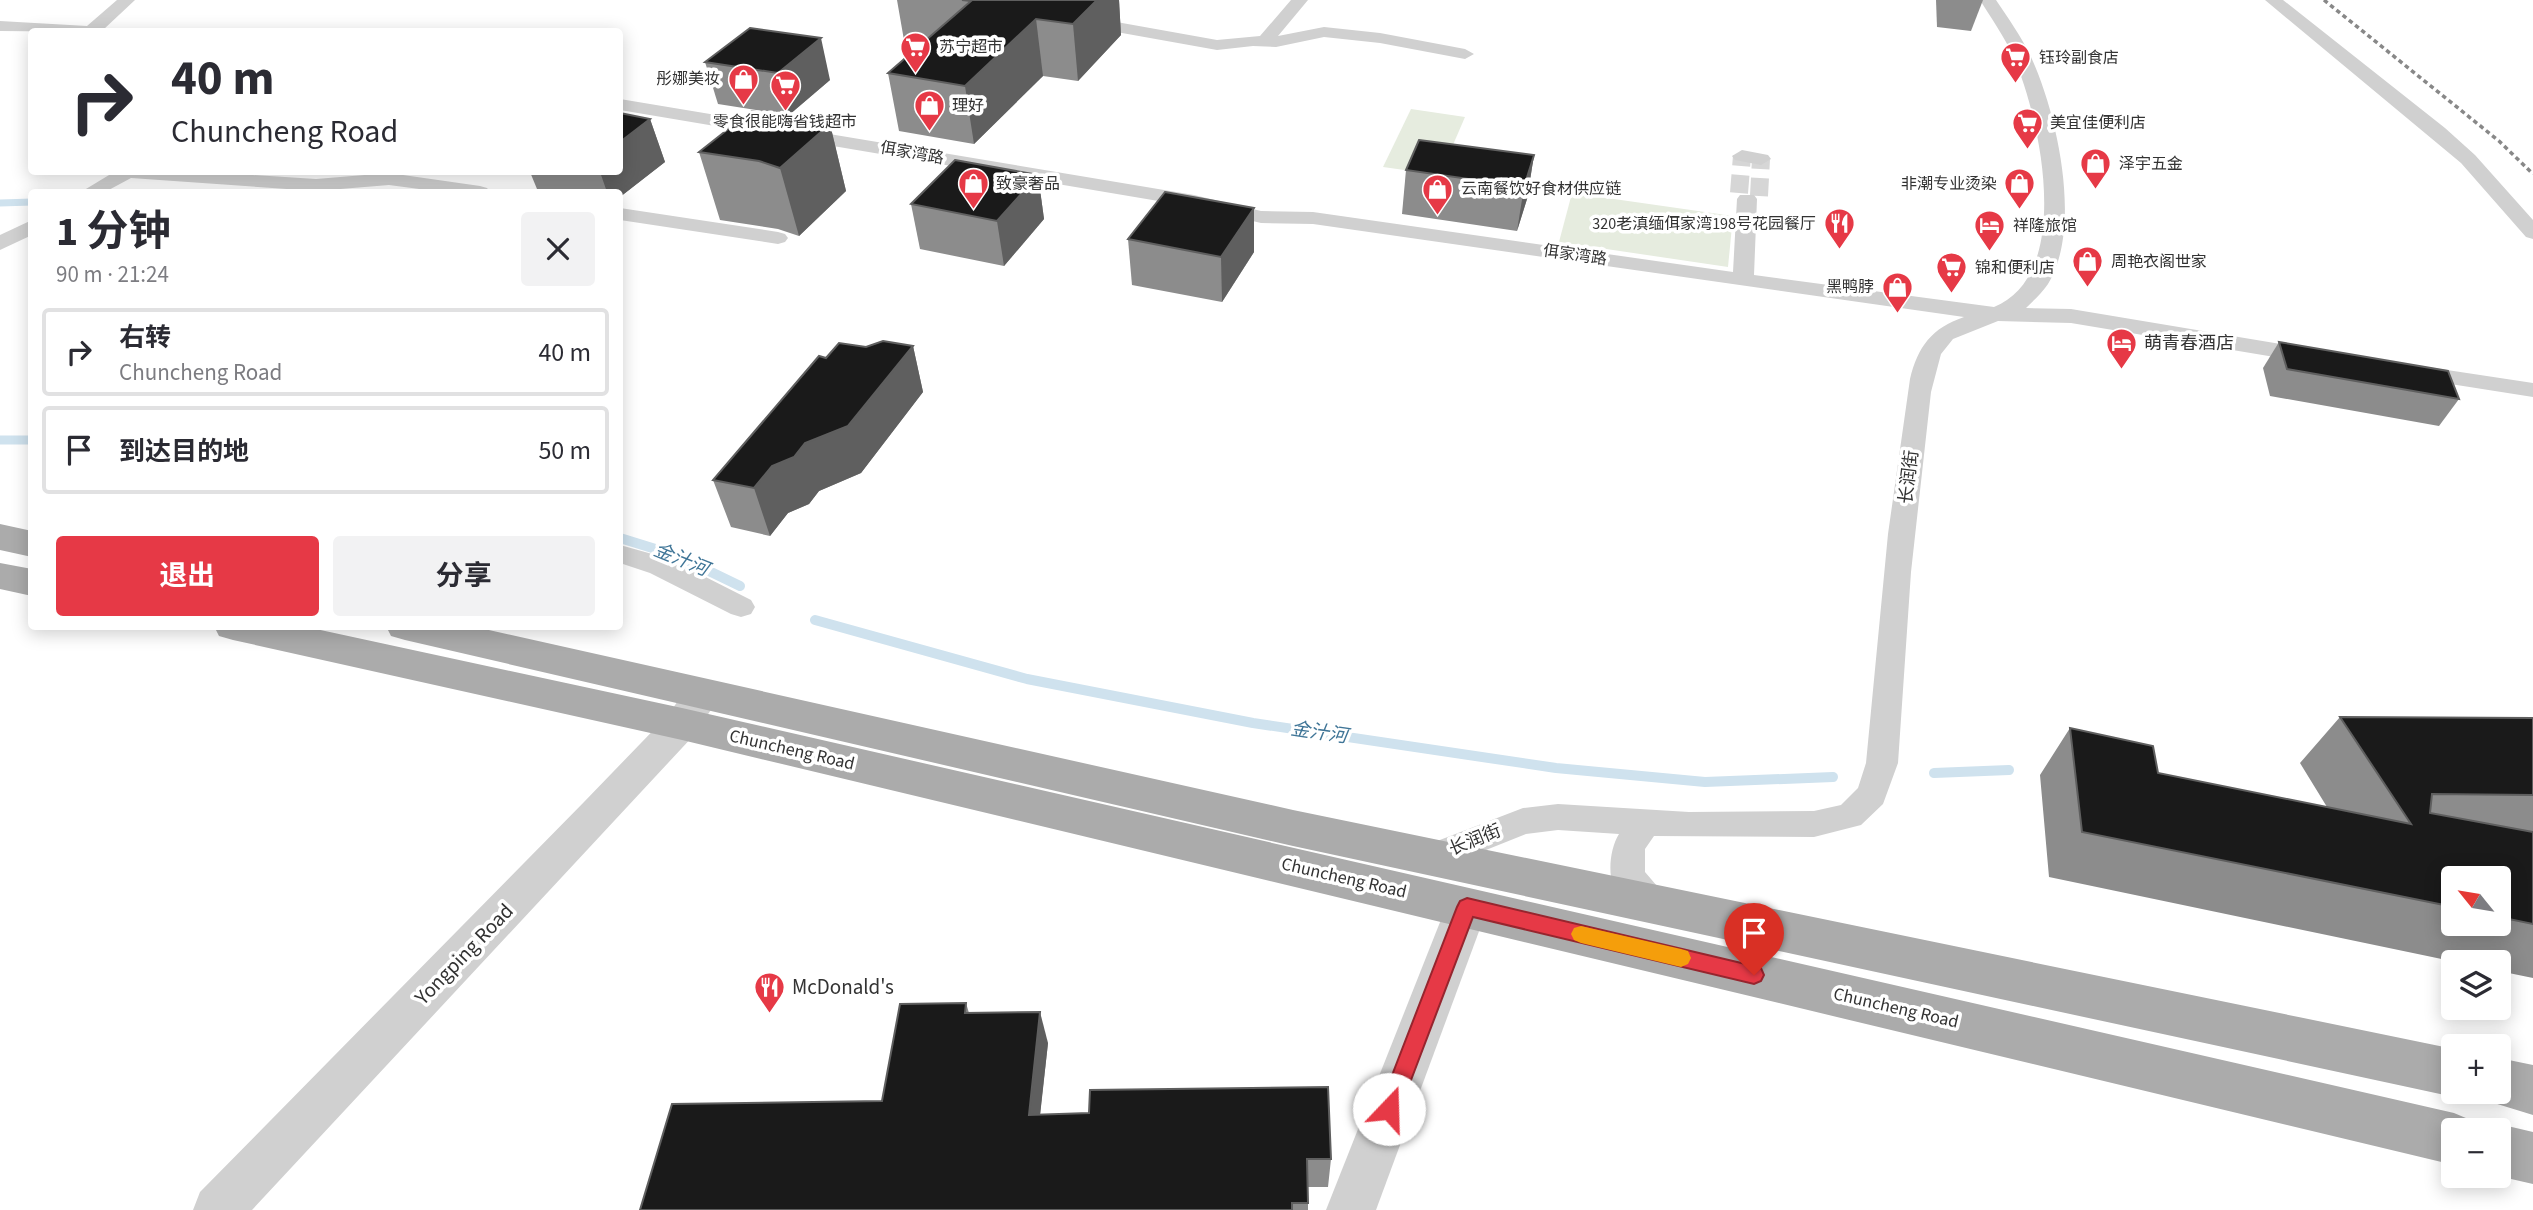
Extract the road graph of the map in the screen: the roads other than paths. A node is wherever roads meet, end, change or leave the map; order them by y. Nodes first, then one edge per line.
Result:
1 (127, 0) edge
2 (1300, 0) edge
3 (1988, 0) edge
4 (2273, 0) edge
5 (1061, 19) edge
6 (0, 26) edge
7 (38, 28) edge
8 (97, 28) edge
9 (1265, 41) junction
10 (1465, 54) dead end
11 (623, 106) edge
12 (122, 175) edge
13 (171, 175) edge
14 (96, 189) edge
15 (460, 189) edge
16 (1748, 196) tunnel mouth
17 (623, 214) edge
18 (28, 228) edge
19 (2533, 233) edge
20 (778, 238) dead end
21 (0, 244) edge
22 (1743, 280) junction
23 (1998, 314) junction
24 (2333, 360) edge
25 (2386, 368) edge
26 (2533, 390) edge
27 (0, 537) edge
28 (28, 543) edge
29 (623, 555) edge
30 (0, 576) edge
31 (28, 582) edge
32 (741, 607) dead end
33 (255, 630) edge
34 (419, 630) edge
35 (692, 708) junction
36 (1645, 824) junction
37 (1431, 858) junction
38 (1651, 903) junction
39 (1467, 907) junction
40 (2441, 1070) edge
41 (2511, 1085) edge
42 (2533, 1090) edge
43 (2441, 1136) edge
44 (2511, 1153) edge
45 (2533, 1158) edge
46 (218, 1210) edge
47 (1351, 1210) edge

1 - 8 street
2 - 9 street
3 - 23 street, 长润街
4 - 19 street
5 - 9 street
6 - 7 street
9 - 10 street
11 - 22 street, 佴家湾路
12 - 14 street
13 - 15 street
16 - 22 street
17 - 20 street
18 - 21 street
22 - 23 street, 佴家湾路
23 - 24 street, 佴家湾路
23 - 36 street, 长润街
25 - 26 street
27 - 28 main road
29 - 32 street
30 - 31 main road
33 - 35 main road, Chuncheng Road
34 - 35 main road, Chuncheng Road
35 - 37 main road, Chuncheng Road
35 - 39 main road, Chuncheng Road
35 - 46 street, Yongping Road
36 - 37 street, 长润街
36 - 38 street
37 - 38 main road, Chuncheng Road
38 - 40 main road, Chuncheng Road
39 - 43 main road, Chuncheng Road
39 - 47 street
41 - 42 main road
44 - 45 main road

